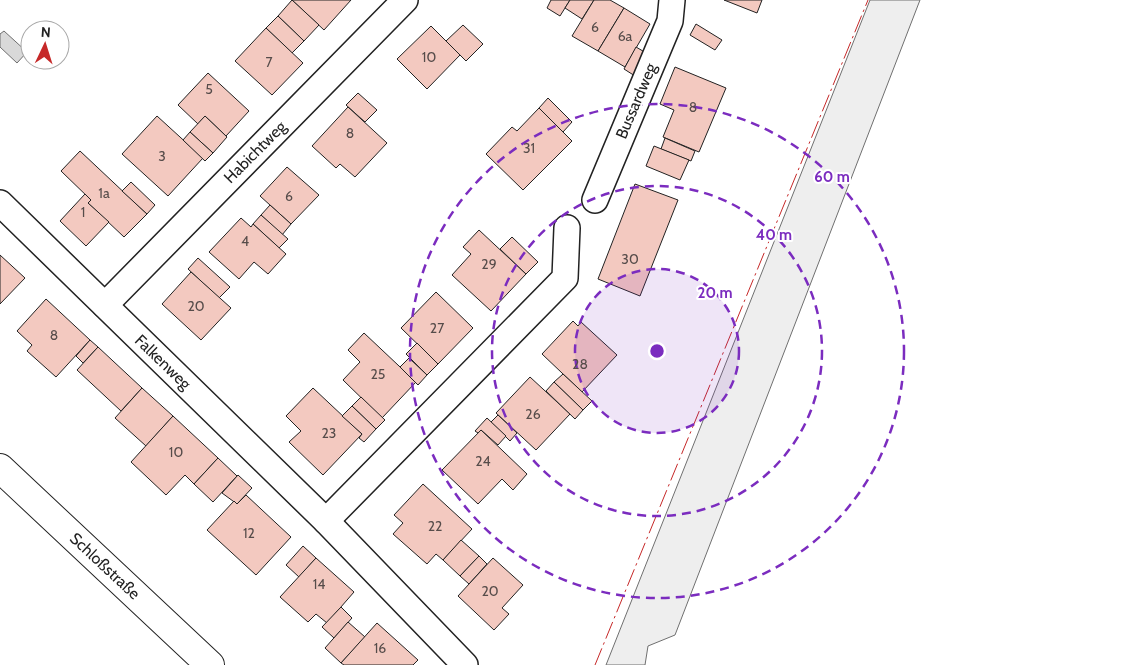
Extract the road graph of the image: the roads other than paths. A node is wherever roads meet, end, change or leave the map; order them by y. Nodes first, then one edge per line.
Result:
1 (405, 0) edge
2 (672, 0) edge
3 (595, 200) dead end
4 (0, 203) edge
5 (567, 228) dead end
6 (105, 305) junction
7 (0, 468) edge
8 (326, 521) junction
9 (210, 665) edge
10 (465, 665) edge

1 - 6 street, Habichtweg
2 - 3 street, Bussardweg
4 - 6 street, Falkenweg
5 - 8 street
6 - 8 street, Falkenweg
7 - 9 main road, Schloßstraße
8 - 10 street, Falkenweg

